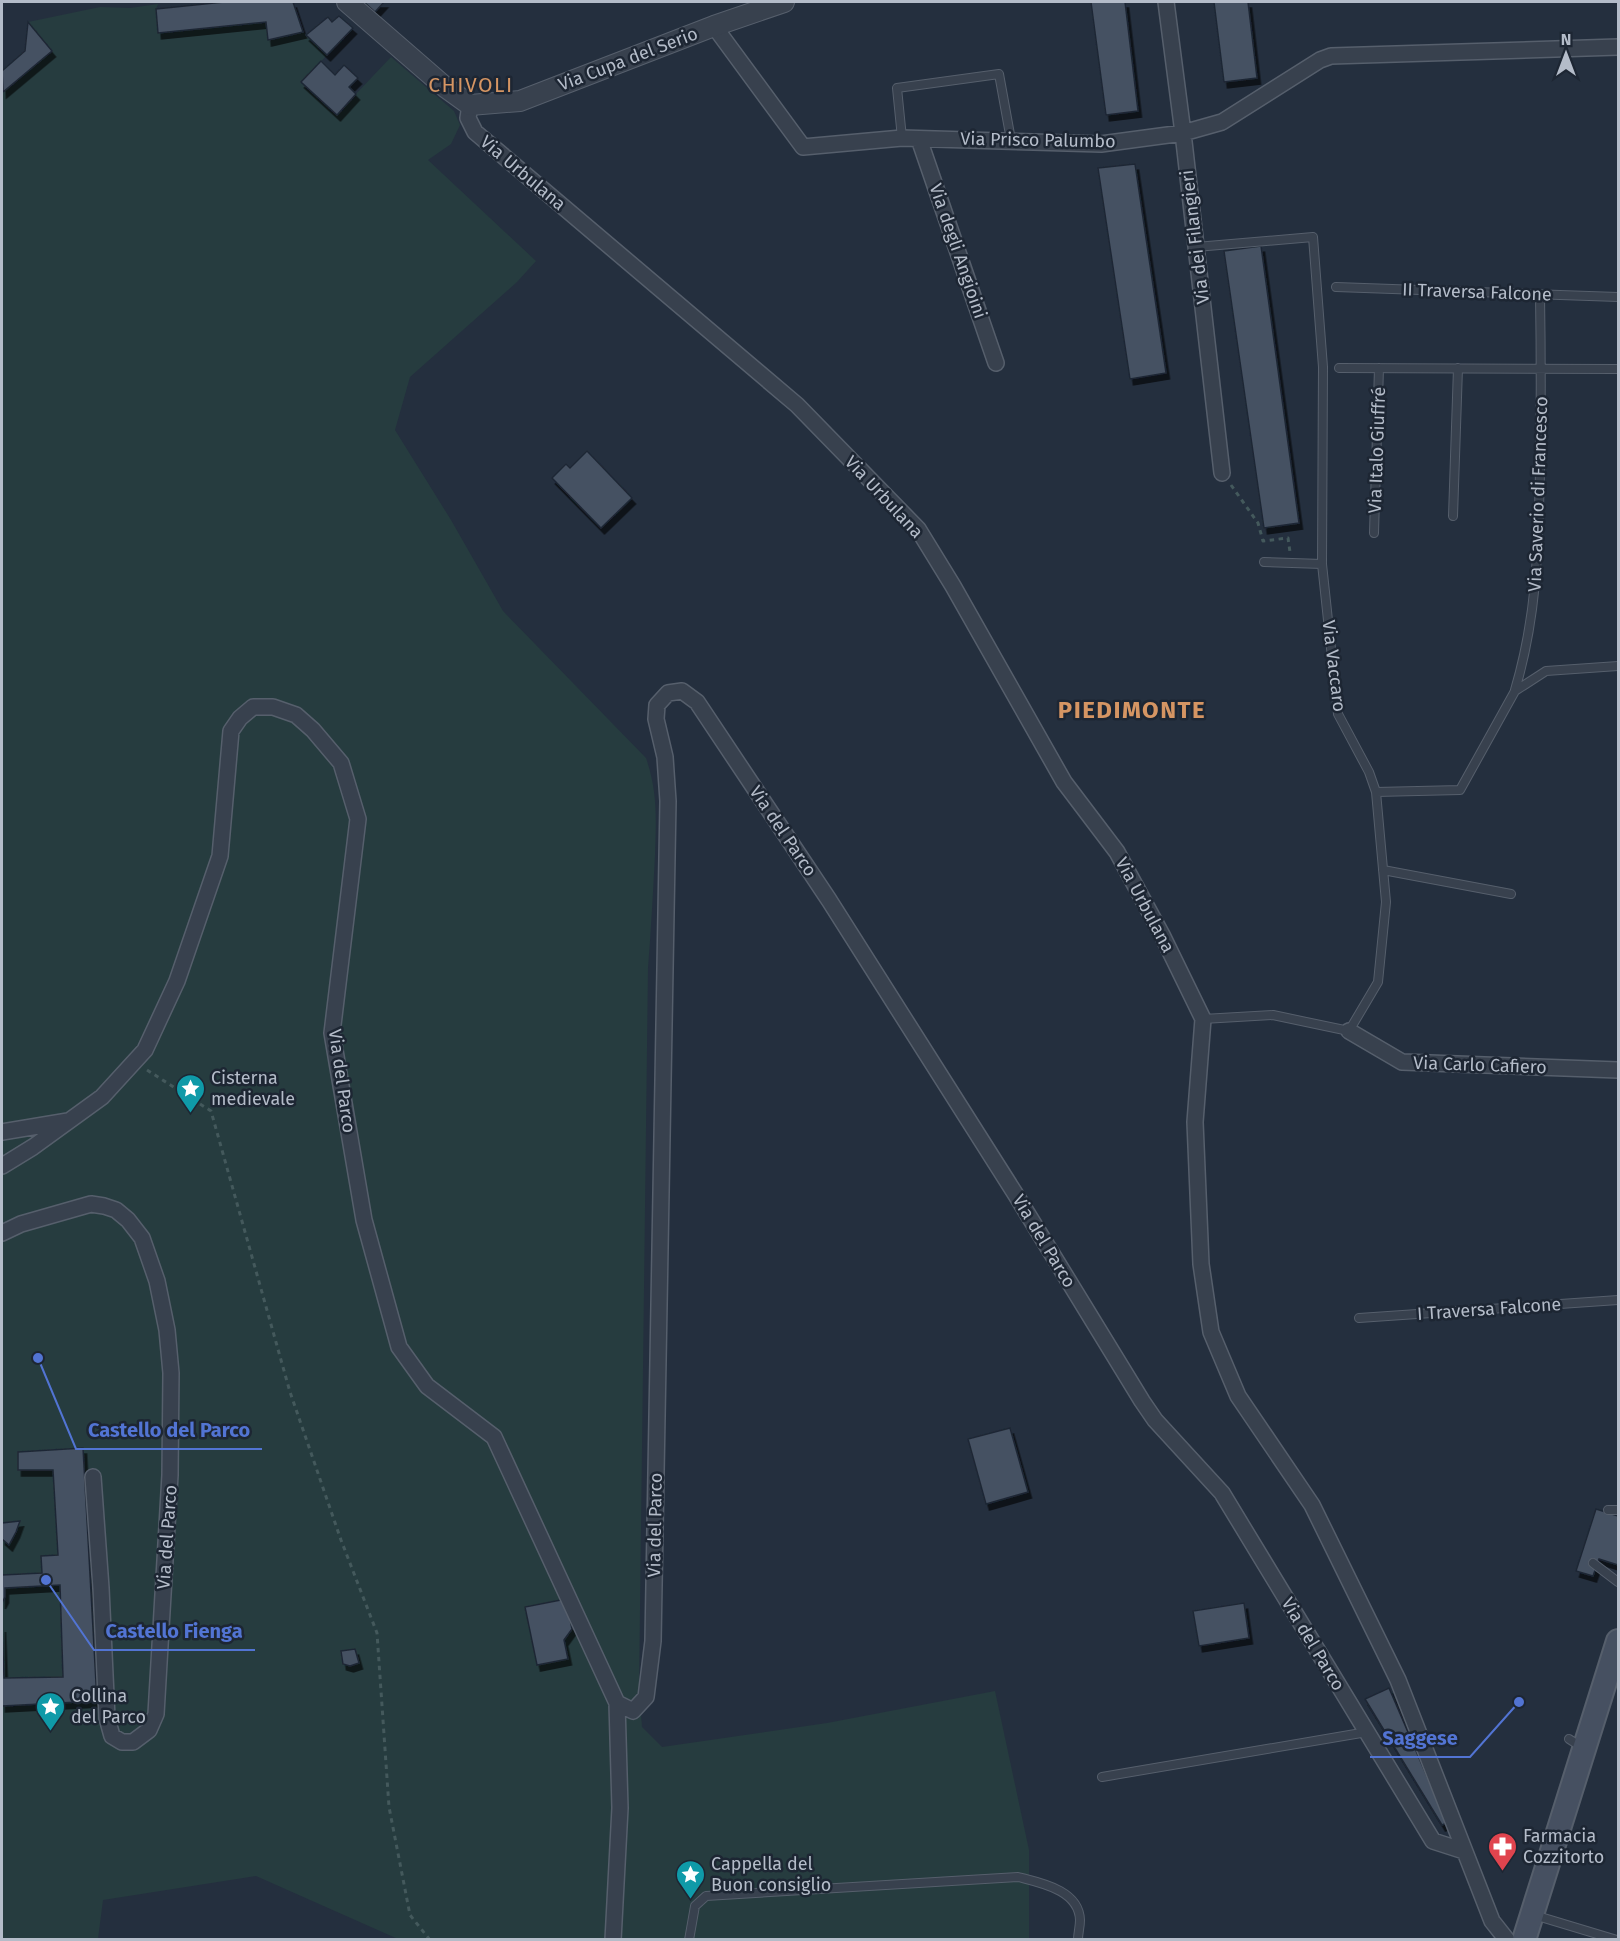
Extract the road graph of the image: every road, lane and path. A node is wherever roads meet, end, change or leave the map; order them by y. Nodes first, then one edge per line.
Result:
1 (347, 2) edge
2 (784, 2) edge
3 (1166, 2) edge
4 (714, 26) junction
5 (1618, 47) edge
6 (470, 105) junction
7 (1183, 133) junction
8 (902, 138) junction
9 (919, 139) junction
10 (1011, 140) junction
11 (1196, 247) junction
12 (1336, 286) dead end
13 (1540, 295) junction
14 (1618, 297) edge
15 (996, 363) dead end
16 (1339, 368) dead end
17 (1379, 368) junction
18 (1458, 368) junction
19 (1542, 368) junction
20 (1618, 369) edge
21 (1222, 473) joint
22 (1453, 516) dead end
23 (1374, 532) dead end
24 (1264, 562) dead end
25 (1291, 563) junction
26 (1322, 564) junction
27 (1618, 666) edge
28 (1515, 691) junction
29 (1376, 792) junction
30 (1383, 870) junction
31 (1511, 894) dead end
32 (1203, 1019) junction
33 (1349, 1031) junction
34 (134, 1062) junction
35 (1618, 1070) edge
36 (71, 1121) junction
37 (2, 1132) edge
38 (2, 1166) edge
39 (2, 1233) edge
40 (1618, 1300) edge
41 (1359, 1318) dead end
42 (93, 1477) dead end
43 (1608, 1510) dead end
44 (1618, 1510) edge
45 (1593, 1563) dead end
46 (1618, 1582) edge
47 (1618, 1641) edge
48 (617, 1703) junction
49 (1367, 1732) junction
50 (1102, 1777) dead end
51 (1464, 1851) junction
52 (1532, 1914) junction
53 (430, 1940) edge
54 (613, 1940) edge
55 (689, 1940) edge
56 (1078, 1940) edge
57 (1507, 1940) edge
58 (1524, 1940) edge
59 (1617, 1940) edge

1 - 6 street
2 - 4 street, Via Cupa del Serio
3 - 7 street, Via dei Filangieri
4 - 6 street, Via Cupa del Serio
4 - 8 street, Via Prisco Palumbo
5 - 7 street, Via Prisco Palumbo
6 - 32 street, Via Urbulana
7 - 10 street, Via Prisco Palumbo
7 - 11 street, Via dei Filangieri
8 - 9 street, Via Prisco Palumbo
8 - 10 lane
9 - 10 street, Via Prisco Palumbo
9 - 15 street, Via degli Angioini
11 - 21 street, Via dei Filangieri
11 - 26 lane, Via Vaccaro
12 - 13 lane, II Traversa Falcone
13 - 14 lane, II Traversa Falcone
13 - 19 lane, Via Saverio di Francesco
16 - 17 lane, Via Italo Giuffré
17 - 18 lane, Via Italo Giuffré
17 - 23 lane, Via Italo Giuffré
18 - 19 lane, Via Italo Giuffré
18 - 22 lane
19 - 20 lane, Via Italo Giuffré
19 - 28 lane, Via Saverio di Francesco
21 - 25 path
24 - 25 lane
25 - 26 lane
26 - 29 lane, Via Vaccaro
27 - 28 lane
28 - 29 lane, Via Saverio di Francesco
29 - 30 lane, Via Vaccaro
30 - 31 lane
30 - 33 lane, Via Vaccaro
32 - 33 lane
32 - 51 street
33 - 35 street, Via Carlo Cafiero
34 - 36 street, Via del Parco
34 - 48 street, Via del Parco
34 - 53 path
36 - 37 street
36 - 38 street, Via del Parco
39 - 42 street, Via del Parco
40 - 41 lane, I Traversa Falcone
43 - 44 lane
45 - 46 lane
47 - 52 main road
48 - 49 street, Via del Parco
48 - 54 street, Via del Parco
49 - 50 lane
49 - 51 street, Via del Parco
51 - 57 street
52 - 58 main road
52 - 59 lane
55 - 56 lane

